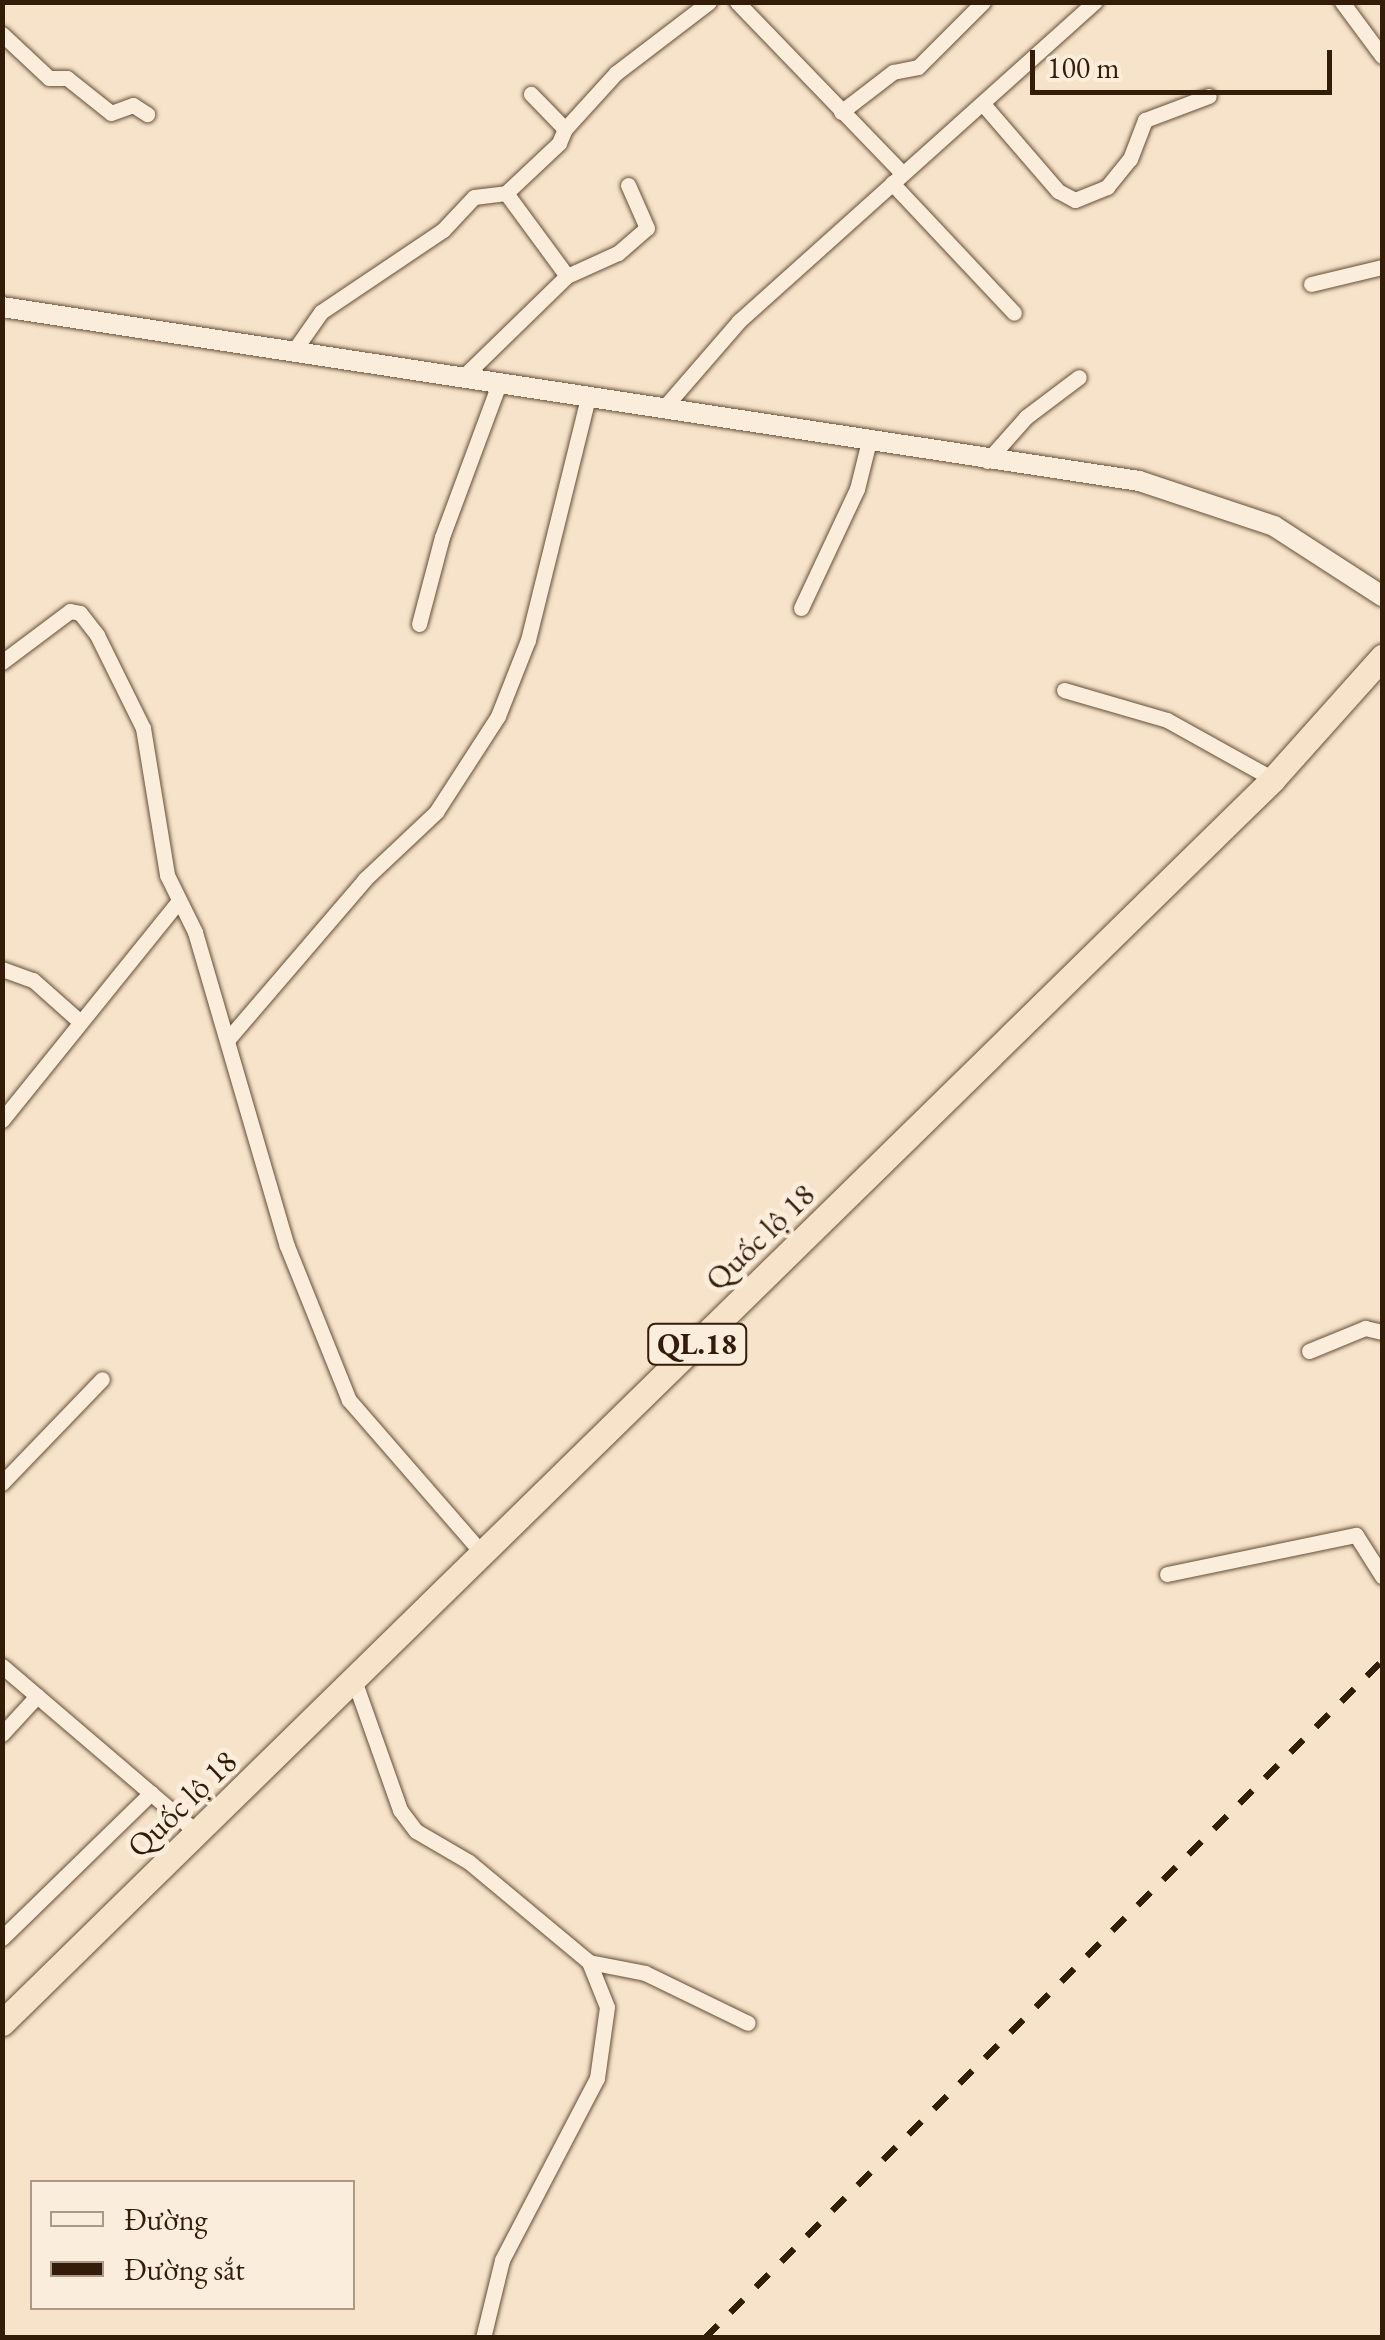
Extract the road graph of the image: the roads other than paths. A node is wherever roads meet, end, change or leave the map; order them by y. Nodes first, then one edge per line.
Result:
1 (709, 2) edge
2 (737, 2) edge
3 (983, 2) edge
4 (1095, 2) edge
5 (1342, 2) edge
6 (2, 34) edge
7 (1382, 56) edge
8 (531, 94) dead end
9 (1209, 96) dead end
10 (983, 104) junction
11 (842, 112) junction
12 (148, 114) dead end
13 (566, 128) junction
14 (897, 178) junction
15 (628, 185) dead end
16 (506, 194) junction
17 (1382, 267) edge
18 (567, 276) junction
19 (1311, 284) dead end
20 (2, 307) edge
21 (1014, 313) dead end
22 (293, 352) junction
23 (1079, 377) dead end
24 (462, 378) junction
25 (498, 384) junction
26 (588, 397) junction
27 (662, 410) junction
28 (868, 445) junction
29 (987, 461) junction
30 (1382, 596) edge
31 (801, 608) dead end
32 (419, 624) dead end
33 (1382, 657) edge
34 (2, 662) edge
35 (1064, 690) dead end
36 (1273, 780) junction
37 (177, 903) junction
38 (2, 969) edge
39 (78, 1020) junction
40 (228, 1039) junction
41 (2, 1120) edge
42 (1382, 1332) edge
43 (1309, 1351) dead end
44 (102, 1378) dead end
45 (2, 1482) edge
46 (483, 1554) junction
47 (1167, 1574) dead end
48 (1382, 1576) edge
49 (2, 1666) edge
50 (354, 1680) junction
51 (37, 1696) junction
52 (2, 1734) edge
53 (150, 1793) junction
54 (199, 1834) junction
55 (2, 1938) edge
56 (589, 1962) junction
57 (2, 2023) edge
58 (748, 2023) dead end
59 (483, 2338) edge

1 - 13 street
2 - 11 street
3 - 11 street
4 - 10 street
5 - 7 street
6 - 12 street
8 - 13 street
9 - 10 street
10 - 14 street
11 - 14 street
13 - 16 street
14 - 21 street
14 - 27 street
15 - 18 street
16 - 18 street
16 - 22 street
17 - 19 street
18 - 24 street
20 - 22 street
22 - 24 street
23 - 29 street
24 - 25 street
25 - 26 street
25 - 32 street
26 - 27 street
26 - 40 street
27 - 28 street
28 - 29 street
28 - 31 street
29 - 30 street
33 - 36 highway, Quốc lộ 18 / QL.18
34 - 37 street
35 - 36 street
36 - 46 highway, Quốc lộ 18 / QL.18
37 - 39 street
37 - 40 street
38 - 39 street
39 - 41 street
40 - 46 street
42 - 43 street
44 - 45 street
46 - 50 highway, Quốc lộ 18 / QL.18
47 - 48 street
49 - 51 street
50 - 54 highway, Quốc lộ 18 / QL.18
50 - 56 street
51 - 52 street
51 - 53 street
53 - 54 street
53 - 55 street
54 - 57 highway, Quốc lộ 18 / QL.18
56 - 58 street
56 - 59 street

